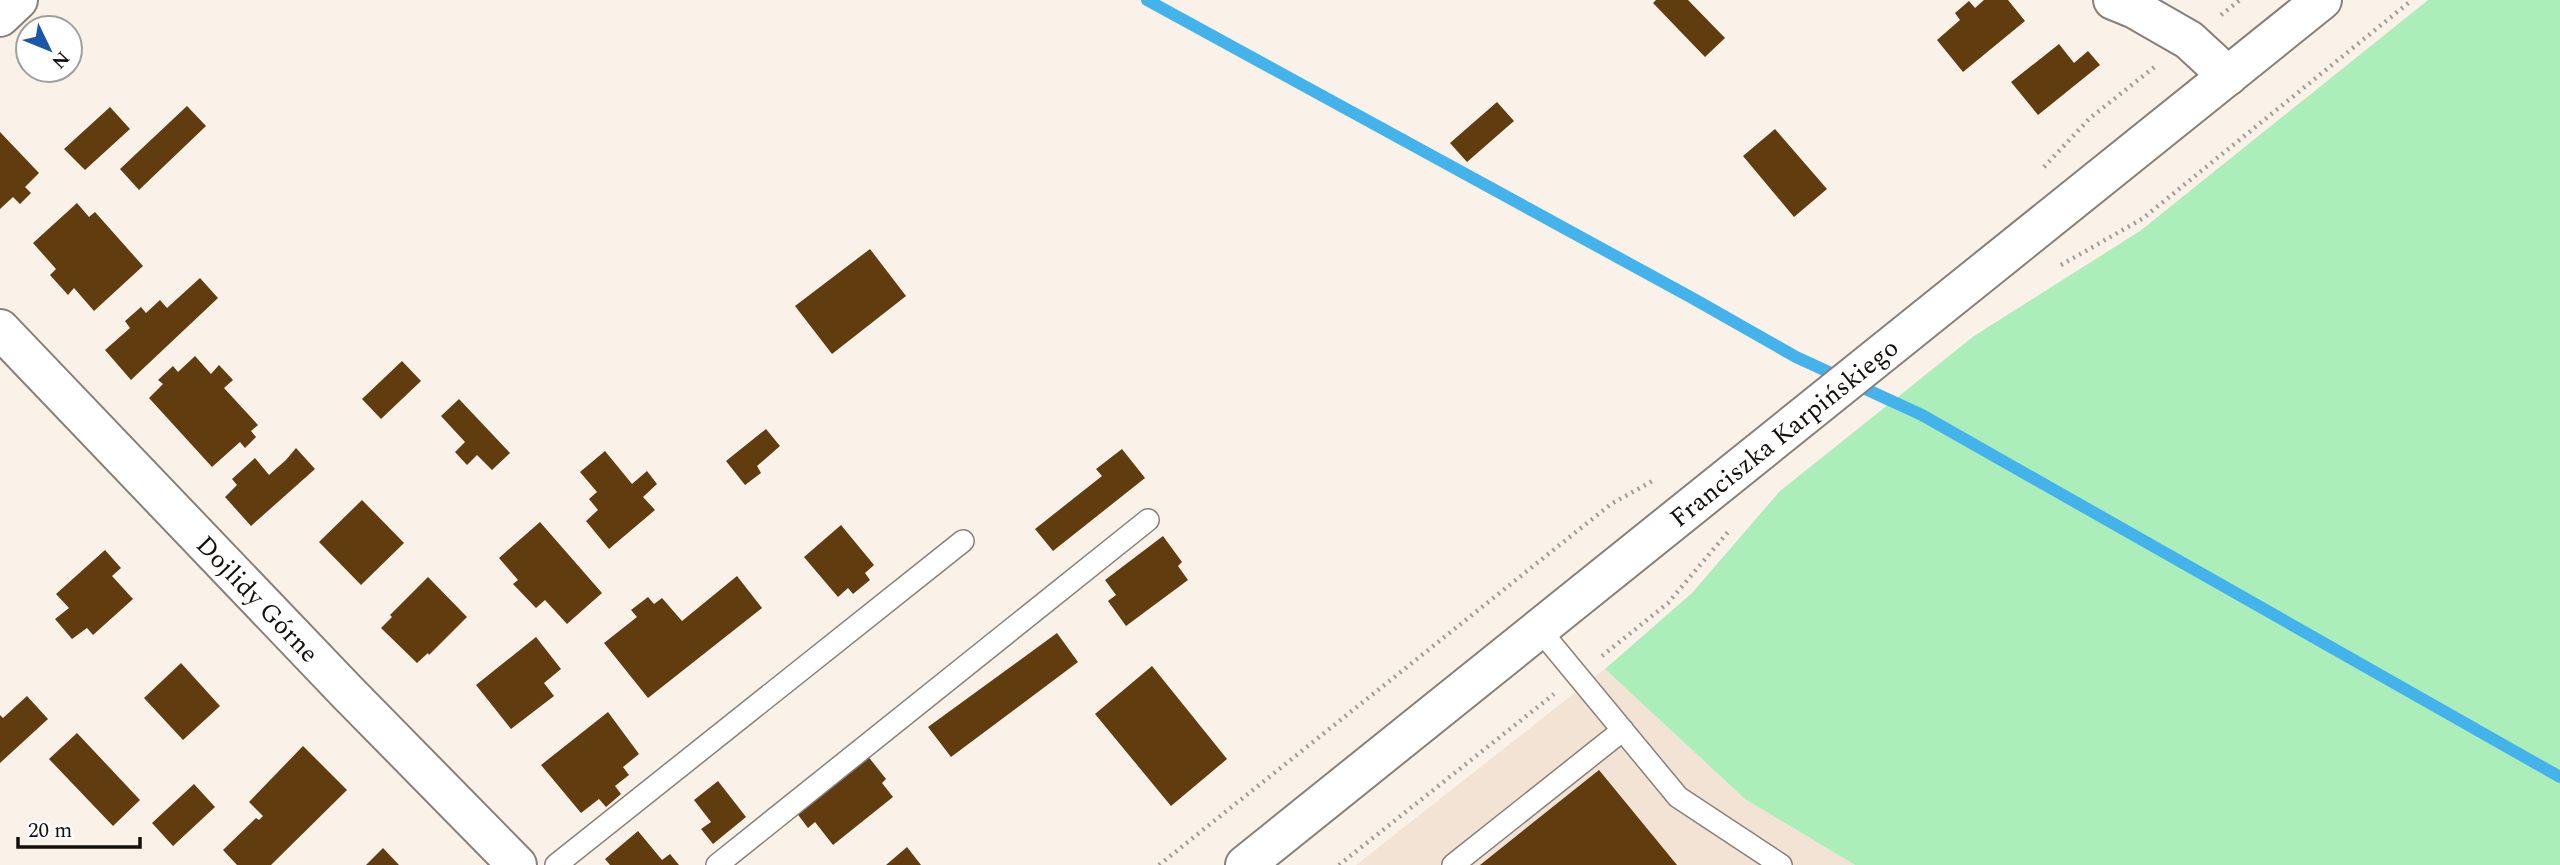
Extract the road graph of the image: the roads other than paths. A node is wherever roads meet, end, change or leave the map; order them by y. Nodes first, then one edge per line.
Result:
1 (18, 0) edge
2 (2113, 0) edge
3 (2322, 0) edge
4 (0, 18) edge
5 (2228, 76) junction
6 (0, 329) edge
7 (1148, 520) dead end
8 (963, 541) dead end
9 (1539, 629) junction
10 (1623, 730) junction
11 (517, 865) edge
12 (556, 865) edge
13 (717, 865) edge
14 (1245, 865) edge
15 (1453, 865) edge
16 (1781, 865) edge

1 - 4 street
2 - 5 street
3 - 5 street, Franciszka Karpińskiego
5 - 9 street, Franciszka Karpińskiego
6 - 11 street, Dojlidy Górne
7 - 13 lane
8 - 12 lane
9 - 10 lane
9 - 14 street, Franciszka Karpińskiego
10 - 15 lane
10 - 16 lane

